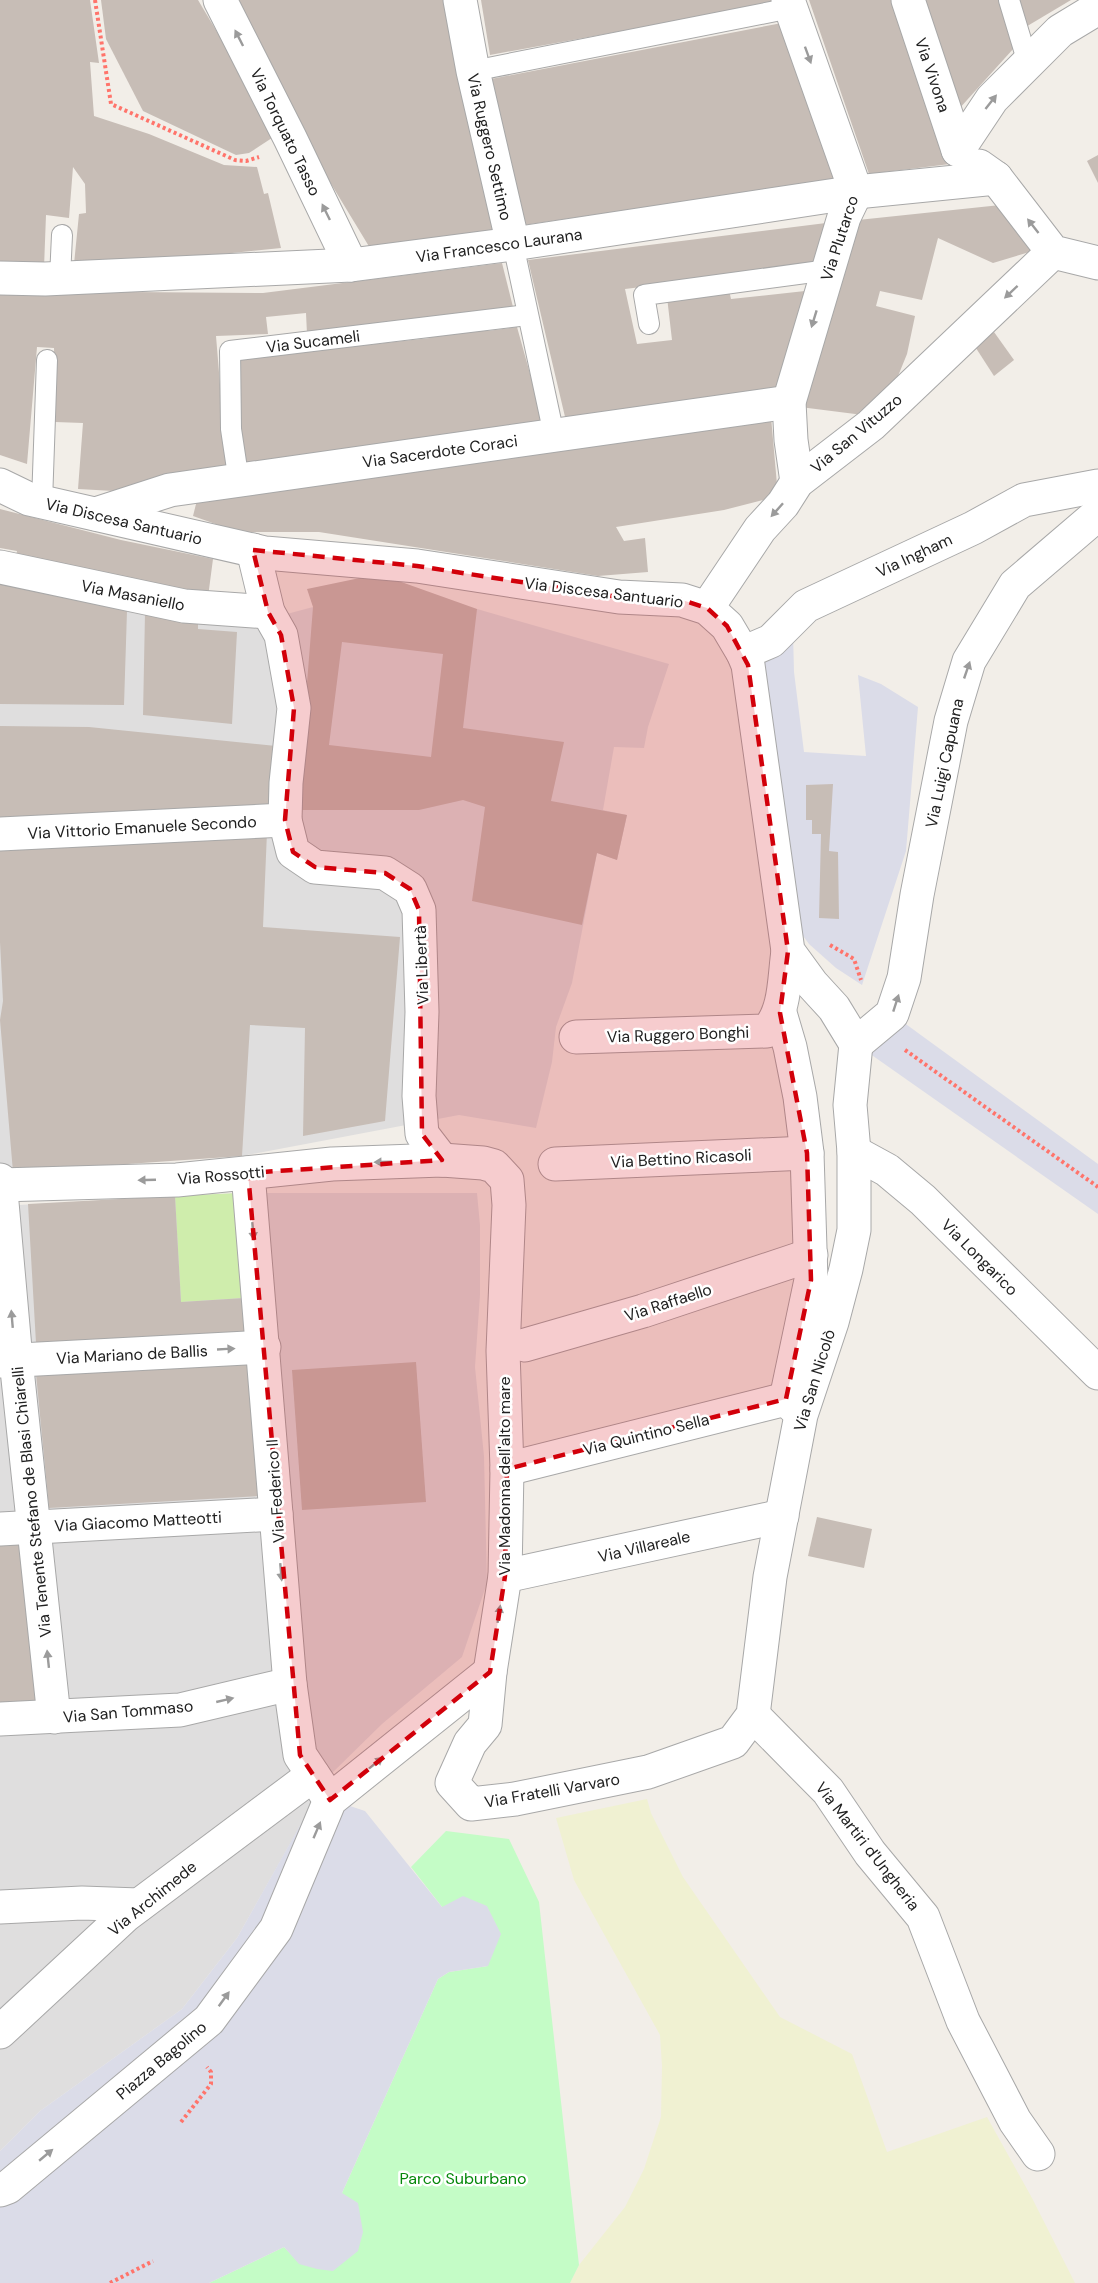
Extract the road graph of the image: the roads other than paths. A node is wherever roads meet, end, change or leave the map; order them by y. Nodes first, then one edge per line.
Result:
1 (220, 0) edge
2 (460, 0) edge
3 (908, 0) edge
4 (1009, 0) edge
5 (790, 4) edge
6 (1098, 8) edge
7 (1028, 63) junction
8 (472, 71) junction
9 (958, 150) junction
10 (996, 178) junction
11 (856, 192) junction
12 (62, 235) dead end
13 (513, 244) junction
14 (1053, 252) junction
15 (1098, 263) edge
16 (351, 265) junction
17 (828, 270) junction
18 (0, 278) edge
19 (60, 278) junction
20 (527, 315) junction
21 (649, 324) dead end
22 (47, 360) dead end
23 (789, 402) junction
24 (554, 435) junction
25 (239, 482) junction
26 (797, 482) junction
27 (0, 485) edge
28 (1098, 486) edge
29 (42, 502) junction
30 (94, 514) junction
31 (1098, 514) edge
32 (253, 550) junction
33 (0, 567) edge
34 (707, 608) junction
35 (268, 612) junction
36 (743, 653) junction
37 (285, 820) junction
38 (0, 834) edge
39 (788, 951) junction
40 (780, 1013) junction
41 (865, 1036) junction
42 (576, 1037) dead end
43 (854, 1152) junction
44 (807, 1153) junction
45 (442, 1160) junction
46 (555, 1164) dead end
47 (248, 1173) junction
48 (0, 1180) edge
49 (0, 1185) edge
50 (811, 1255) junction
51 (264, 1347) junction
52 (514, 1348) junction
53 (8, 1360) edge
54 (1098, 1373) edge
55 (793, 1407) junction
56 (507, 1469) junction
57 (276, 1514) junction
58 (782, 1516) junction
59 (35, 1526) junction
60 (0, 1528) edge
61 (505, 1576) junction
62 (490, 1672) junction
63 (290, 1684) junction
64 (753, 1715) junction
65 (54, 1717) junction
66 (0, 1719) edge
67 (321, 1787) junction
68 (139, 1905) junction
69 (0, 1907) edge
70 (0, 2031) edge
71 (1038, 2154) dead end
72 (0, 2190) edge

16 -> 1 street, Via Torquato Tasso
2 - 8 street, Via Ruggero Settimo
3 - 9 street, Via Vivona
4 - 7 lane
5 - 8 lane
5 -> 11 street, Via Plutarco
6 - 7 street
9 -> 7 street
8 - 13 street, Via Ruggero Settimo
9 - 10 street
10 - 11 street, Via Francesco Laurana
14 -> 10 street
11 - 13 street, Via Francesco Laurana
11 - 17 street, Via Plutarco
12 - 19 lane
13 - 16 street, Via Francesco Laurana
13 - 20 lane, Via Ruggero Settimo
14 - 15 street
14 -> 26 street, Via San Vituzzo
16 - 19 street, Via Francesco Laurana
17 - 21 lane
17 -> 23 street, Via Plutarco
18 - 19 street, Via Francesco Laurana
20 - 24 lane, Via Ruggero Settimo
20 - 25 lane, Via Sucameli
22 - 29 lane
23 - 24 street, Via Sacerdote Coraci
23 - 26 street, Via Plutarco
24 - 25 street, Via Sacerdote Coraci
25 - 30 street, Via Sacerdote Coraci
26 -> 34 street, Via San Vituzzo
27 - 29 street, Via Discesa Santuario
28 - 36 street, Via Ingham
29 - 30 street, Via Discesa Santuario
30 - 32 street, Via Discesa Santuario
41 -> 31 street, Via Luigi Capuana
32 - 34 street, Via Discesa Santuario
32 - 35 street, Via Libertà
33 - 35 street, Via Masaniello
34 - 36 street, Via Discesa Santuario
35 - 37 street, Via Libertà
36 - 39 street, Via Discesa Santuario
37 - 38 street, Via Vittorio Emanuele Secondo
37 - 45 street, Via Libertà
39 - 40 street
39 - 41 street, Via Discesa Santuario
40 - 42 street, Via Ruggero Bonghi
40 - 44 street
41 - 43 street, Via San Nicolò
43 - 54 street, Via Longarico
43 - 55 street, Via San Nicolò
44 - 46 street, Via Bettino Ricasoli
44 - 50 street
45 -> 47 street, Via Rossotti
45 - 52 street, Via Rossotti
47 -> 49 street, Via Rossotti
47 -> 51 street, Via Federico II
48 - 49 street, Via Tenente Stefano de Blasi Chiarelli
53 -> 49 street, Via Tenente Stefano de Blasi Chiarelli
50 - 52 street, Via Raffaello
50 - 55 street
53 -> 51 street, Via Mariano de Ballis
51 - 57 street, Via Federico II
52 - 56 street, Via Madonna dell'alto mare
53 - 59 street, Via Tenente Stefano de Blasi Chiarelli
55 - 56 street, Via Quintino Sella
55 - 58 street, Via San Nicolò
56 - 61 street, Via Madonna dell'alto mare
57 - 59 street, Via Giacomo Matteotti
57 -> 63 street, Via Federico II
58 - 61 street, Via Villareale
58 - 64 street, Via San Nicolò
59 - 60 street, Via Giacomo Matteotti
65 -> 59 street, Via Tenente Stefano de Blasi Chiarelli
62 -> 61 street, Via Madonna dell'alto mare
62 - 64 street, Via Fratelli Varvaro
67 -> 62 street
65 -> 63 street, Via San Tommaso
63 - 67 street, Via Federico II
64 - 71 street, Via Martiri d'Ungheria
65 - 66 street, Via San Tommaso
67 - 68 street, Via Archimede
72 -> 67 street, Piazza Bagolino
68 - 69 street
68 - 70 street, Via Archimede

